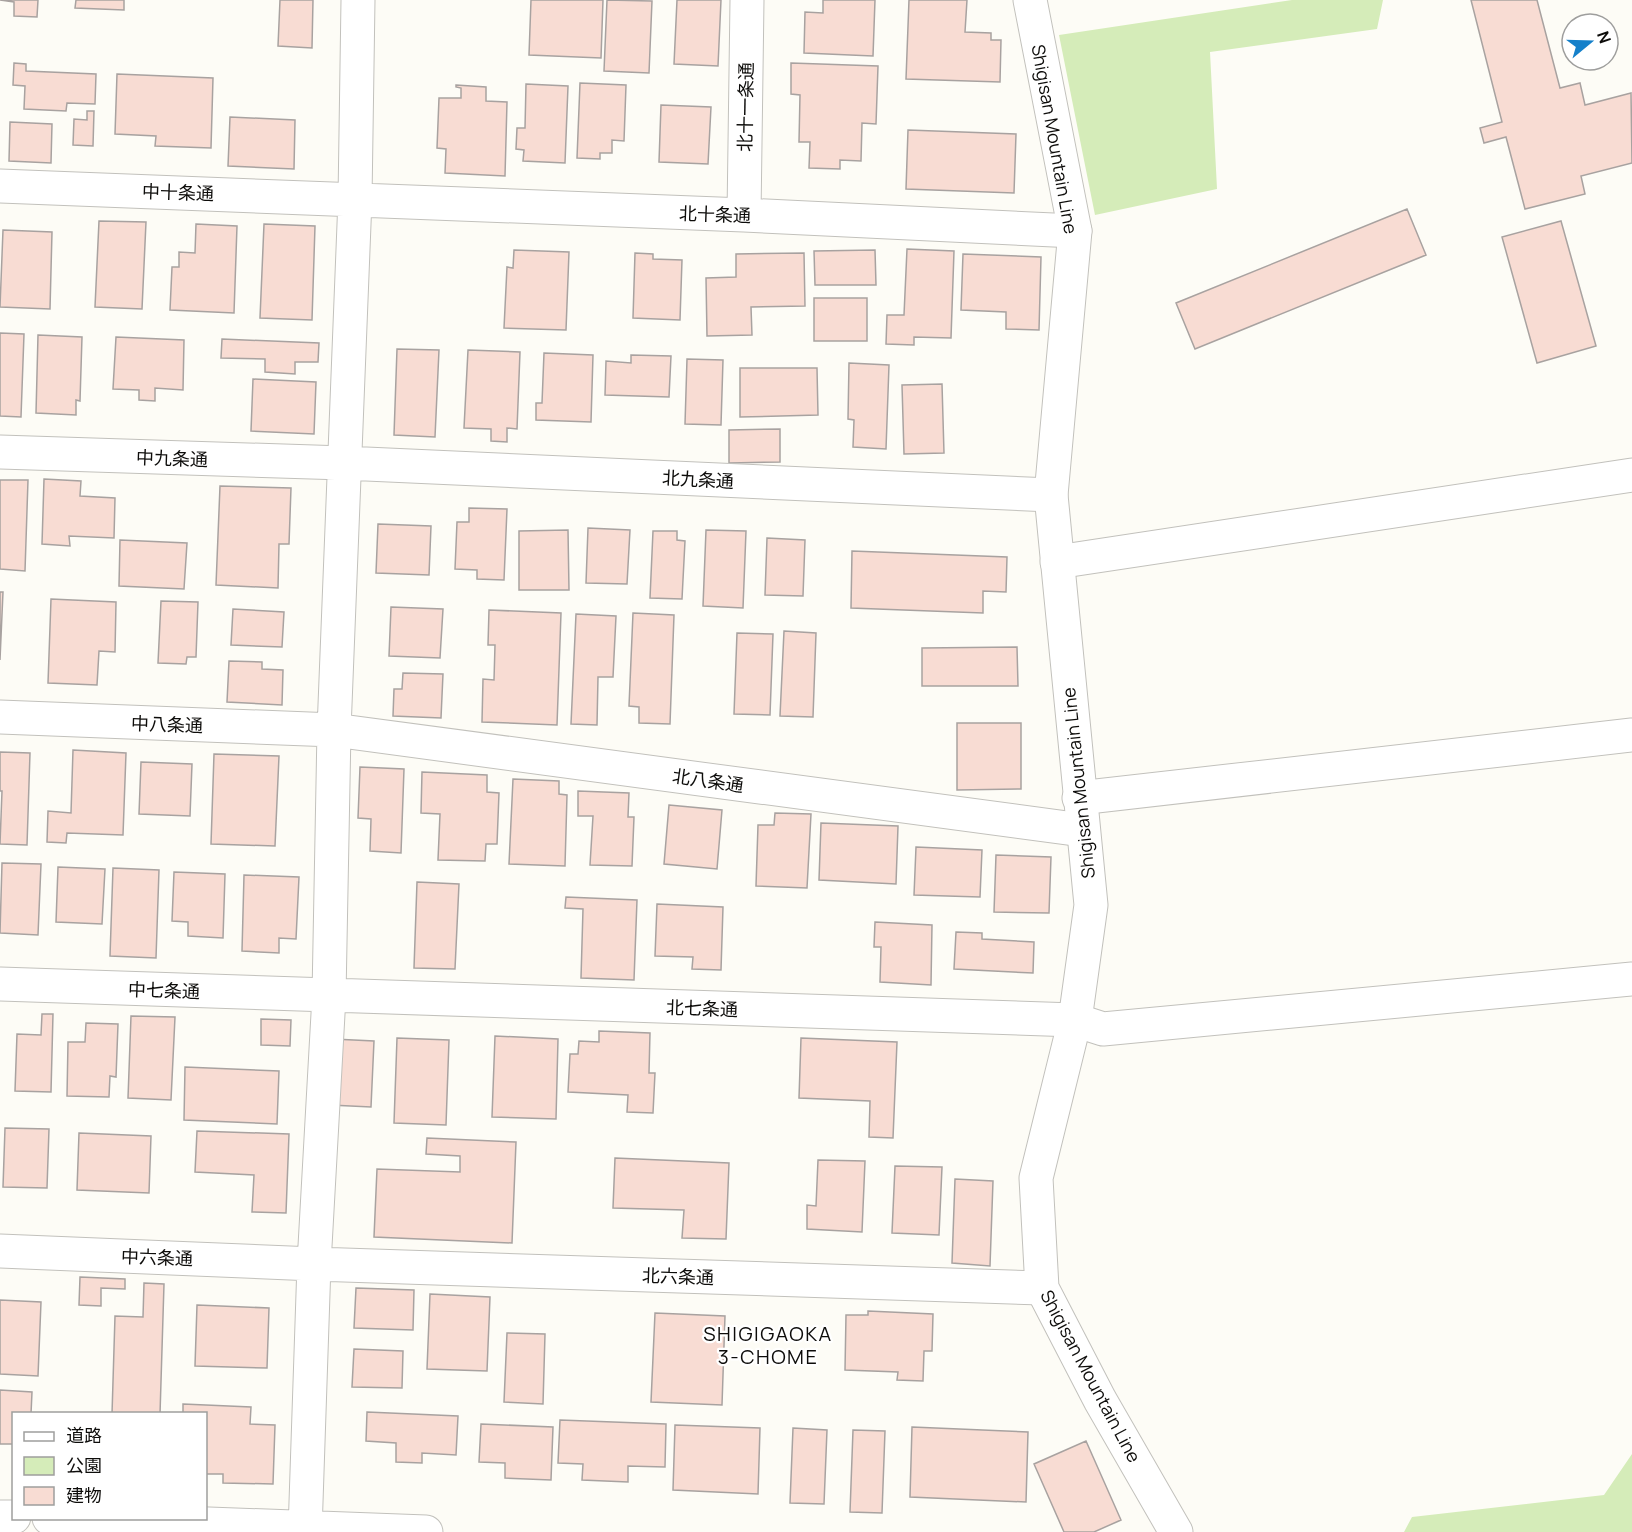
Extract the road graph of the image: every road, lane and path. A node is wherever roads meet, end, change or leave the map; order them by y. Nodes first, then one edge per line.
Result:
1 (358, 0) edge
2 (747, 0) edge
3 (1030, 0) edge
4 (0, 186) edge
5 (355, 199) junction
6 (744, 215) junction
7 (1075, 231) junction
8 (0, 452) edge
9 (344, 463) junction
10 (1632, 476) edge
11 (1051, 495) junction
12 (1057, 562) junction
13 (0, 717) edge
14 (334, 730) junction
15 (1632, 735) edge
16 (1079, 798) junction
17 (1082, 830) junction
18 (1632, 980) edge
19 (0, 984) edge
20 (329, 996) junction
21 (1075, 1020) junction
22 (0, 1251) edge
23 (314, 1264) junction
24 (1042, 1288) junction
25 (92, 1520) edge
26 (305, 1530) edge
27 (426, 1532) edge
28 (1176, 1532) edge

1 - 5 street
2 - 6 street, 北十一条通
3 - 7 street, Shigisan Mountain Line
4 - 5 street, 中十条通
5 - 6 street, 北十条通
5 - 9 street
6 - 7 street, 北十条通
7 - 11 street, Shigisan Mountain Line
8 - 9 street, 中九条通
9 - 11 street, 北九条通
9 - 14 street
10 - 12 street
11 - 12 street, Shigisan Mountain Line
12 - 16 street, Shigisan Mountain Line
13 - 14 street, 中八条通
14 - 17 street, 北八条通
14 - 20 street
15 - 16 street
16 - 17 street, Shigisan Mountain Line
17 - 21 street, Shigisan Mountain Line
18 - 21 street, 北七条通
19 - 20 street, 中七条通
20 - 21 street, 北七条通
20 - 23 street
21 - 24 street, Shigisan Mountain Line
22 - 23 street, 中六条通
23 - 24 street, 北六条通
23 - 26 street
24 - 28 street, Shigisan Mountain Line
25 - 26 street
26 - 27 street

